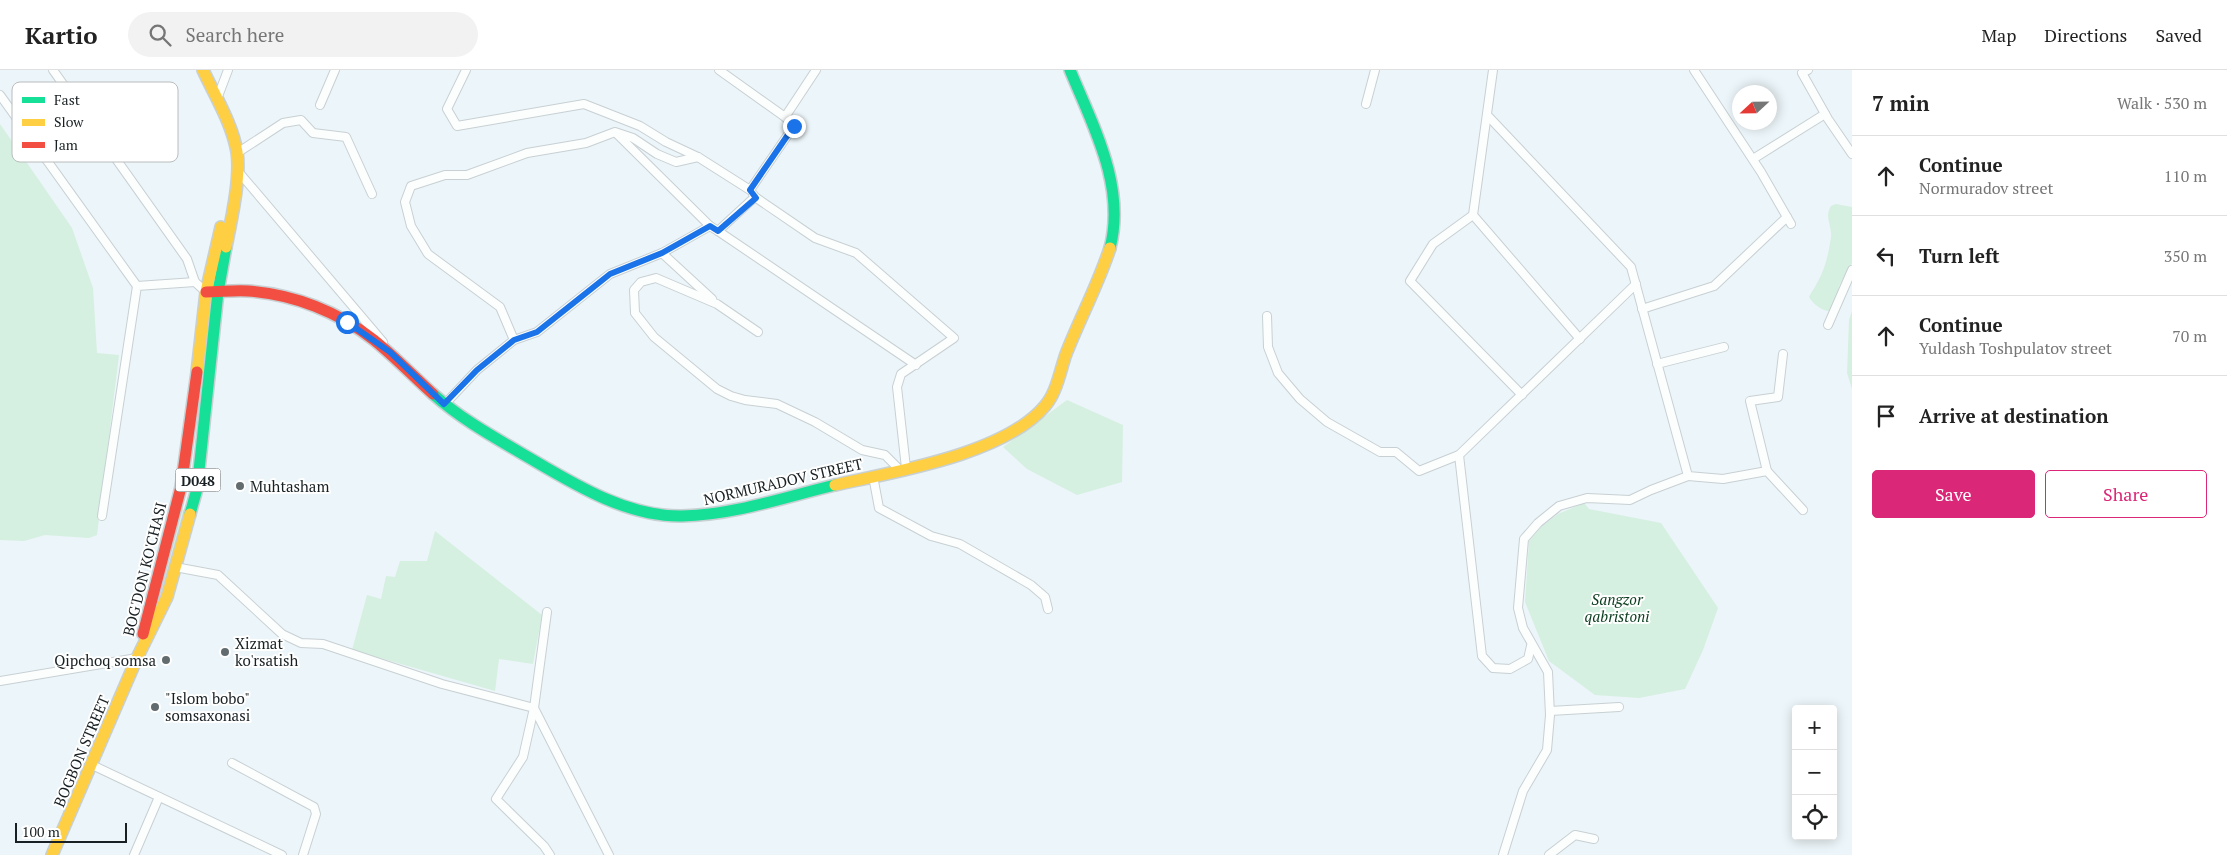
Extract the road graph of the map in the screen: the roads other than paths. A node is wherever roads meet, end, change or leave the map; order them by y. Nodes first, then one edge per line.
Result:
1 (53, 70) edge
2 (203, 70) edge
3 (228, 70) edge
4 (335, 70) edge
5 (466, 70) edge
6 (719, 70) edge
7 (816, 70) edge
8 (1070, 70) edge
9 (1375, 70) edge
10 (1493, 70) edge
11 (1694, 70) edge
12 (1808, 70) edge
13 (62, 82) edge
14 (0, 95) edge
15 (217, 99) junction
16 (320, 104) dead end
17 (1366, 104) dead end
18 (12, 112) edge
19 (1825, 114) junction
20 (1488, 116) junction
21 (785, 117) junction
22 (615, 132) junction
23 (237, 153) junction
24 (1852, 154) edge
25 (698, 157) junction
26 (1753, 159) junction
27 (48, 162) edge
28 (118, 162) edge
29 (237, 170) junction
30 (750, 190) junction
31 (372, 194) dead end
32 (756, 198) junction
33 (1473, 215) junction
34 (710, 226) junction
35 (718, 231) junction
36 (662, 253) junction
37 (1852, 270) edge
38 (195, 282) junction
39 (1636, 284) junction
40 (137, 286) junction
41 (212, 292) junction
42 (717, 304) junction
43 (1642, 309) junction
44 (1267, 316) dead end
45 (1828, 325) dead end
46 (758, 332) dead end
47 (1580, 339) junction
48 (514, 340) junction
49 (1724, 348) dead end
50 (1783, 354) dead end
51 (398, 359) junction
52 (1657, 364) junction
53 (916, 365) junction
54 (1522, 395) junction
55 (444, 404) junction
56 (1459, 455) junction
57 (903, 469) junction
58 (1767, 471) junction
59 (873, 476) junction
60 (1688, 476) junction
61 (181, 487) junction
62 (197, 489) junction
63 (1803, 510) dead end
64 (102, 516) dead end
65 (175, 567) junction
66 (1048, 609) dead end
67 (547, 612) dead end
68 (1531, 646) junction
69 (137, 658) junction
70 (0, 681) edge
71 (1619, 707) dead end
72 (534, 708) junction
73 (1550, 710) junction
74 (232, 763) dead end
75 (92, 765) junction
76 (159, 797) junction
77 (1594, 839) dead end
78 (52, 855) edge
79 (134, 855) edge
80 (282, 855) edge
81 (303, 855) edge
82 (550, 855) edge
83 (609, 855) edge
84 (1503, 855) edge
85 (1549, 855) edge

1 - 13 street
2 - 15 main road, D048
3 - 15 street
4 - 16 street
5 - 25 street
6 - 21 street
7 - 21 street
8 - 57 main road, NORMURADOV STREET
9 - 17 street
10 - 20 street
11 - 26 street
12 - 19 street
14 - 18 street
15 - 23 main road, D048
19 - 24 street
19 - 26 street
20 - 33 street
20 - 39 street
21 - 30 street
22 - 25 street
22 - 34 street
22 - 48 street
23 - 29 main road, D048
23 - 31 street
25 - 30 street
26 - 43 street
27 - 40 street
28 - 38 street
29 - 41 main road, D048
29 - 51 street
30 - 32 street
32 - 35 street
32 - 53 street
33 - 47 street
33 - 54 street
34 - 35 street
34 - 36 street
35 - 53 street
36 - 42 street
36 - 48 street
37 - 45 street
38 - 40 street
38 - 41 street
39 - 43 street
39 - 47 street
40 - 64 street
41 - 51 main road, NORMURADOV STREET
41 - 61 main road, BOG'DON KO'CHASI / D048
41 - 62 main road, BOG'DON KO'CHASI / D048
42 - 46 street
42 - 57 street
43 - 52 street
44 - 56 street
47 - 54 street
48 - 55 street
49 - 52 street
50 - 58 street
51 - 55 main road, NORMURADOV STREET
52 - 60 street
53 - 57 street
54 - 56 street
55 - 59 main road, NORMURADOV STREET
56 - 68 street
57 - 59 main road, NORMURADOV STREET
58 - 60 street
58 - 63 street
59 - 66 street
60 - 68 street
61 - 62 main road
61 - 69 main road, BOG'DON KO'CHASI / D048
62 - 65 main road, BOG'DON KO'CHASI / D048
65 - 69 main road, BOG'DON KO'CHASI / D048
65 - 72 street
67 - 72 street
68 - 73 street
69 - 70 street
69 - 75 main road, BOGBON STREET / D048
71 - 73 street
72 - 82 street
72 - 83 street
73 - 84 street
74 - 81 street
75 - 76 street
75 - 78 main road, BOGBON STREET / D048
76 - 79 street
76 - 80 street
77 - 85 street

